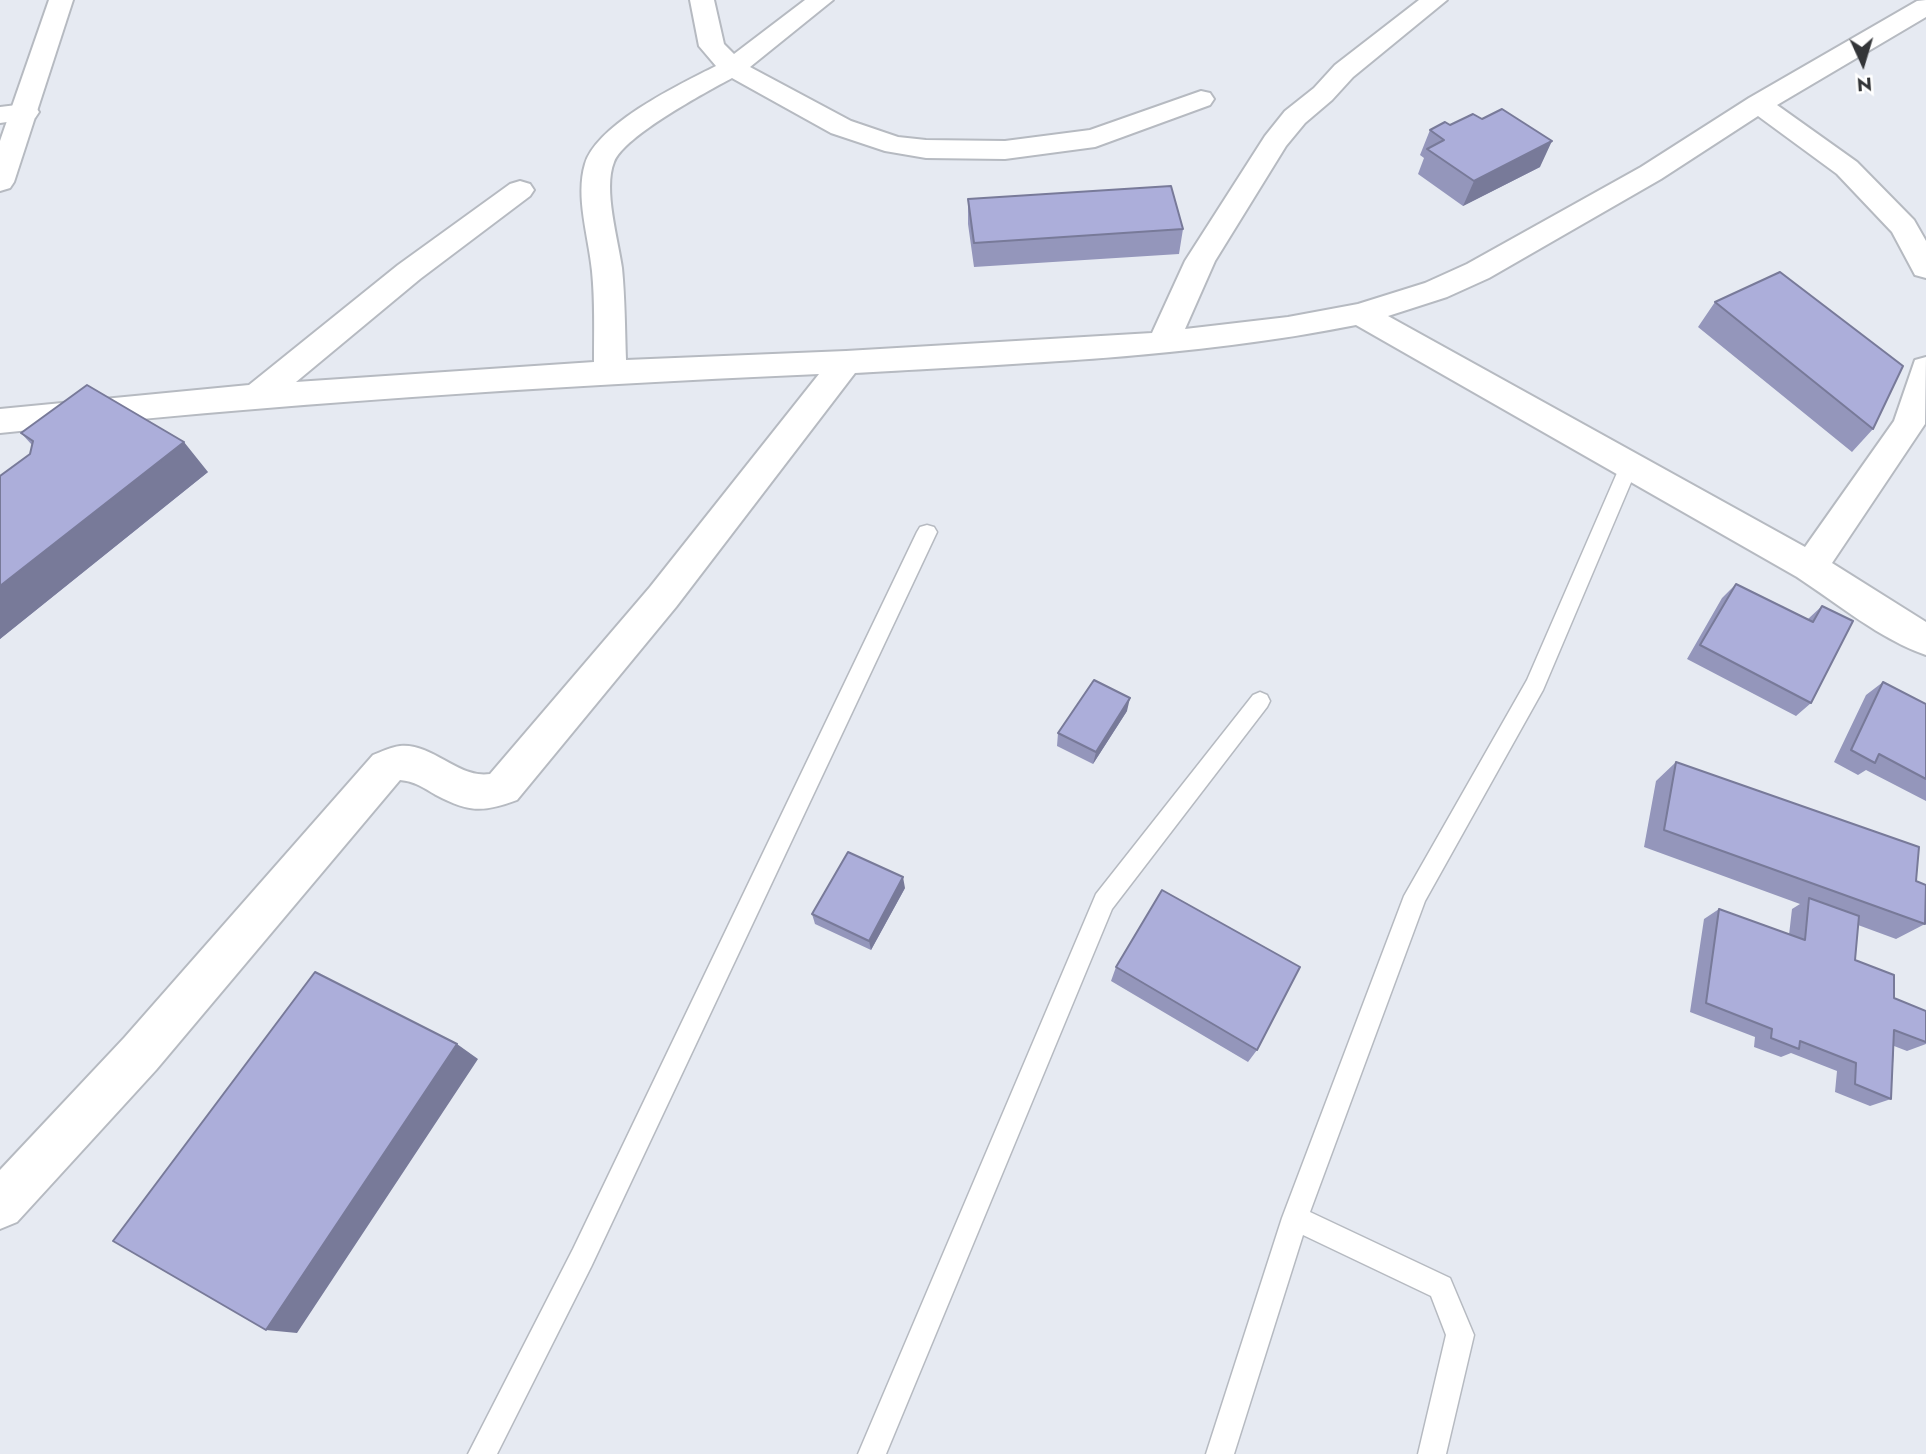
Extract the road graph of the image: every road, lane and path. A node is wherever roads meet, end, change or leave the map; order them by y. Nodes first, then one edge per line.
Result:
1 (61, 0) edge
2 (702, 0) edge
3 (821, 0) edge
4 (1435, 0) edge
5 (1926, 6) edge
6 (732, 68) junction
7 (1201, 99) dead end
8 (1759, 104) junction
9 (12, 114) edge
10 (0, 182) edge
11 (520, 190) dead end
12 (1926, 268) edge
13 (1360, 314) junction
14 (1163, 344) junction
15 (846, 362) junction
16 (1926, 368) edge
17 (610, 372) junction
18 (256, 397) junction
19 (0, 421) edge
20 (1629, 466) junction
21 (927, 532) dead end
22 (1810, 567) junction
23 (1926, 640) edge
24 (1260, 701) dead end
25 (0, 1205) edge
26 (1295, 1218) junction
27 (482, 1454) edge
28 (872, 1454) edge
29 (1220, 1454) edge
30 (1432, 1454) edge

1 - 9 street
2 - 6 street
3 - 6 street
4 - 14 street
5 - 8 street
6 - 7 street
6 - 17 street
8 - 12 street
8 - 13 street
9 - 10 street
11 - 18 street
13 - 14 street
13 - 20 street
14 - 15 street
15 - 17 street
15 - 25 street
16 - 22 street
17 - 18 street
18 - 19 street
20 - 22 street
20 - 26 lane
21 - 27 lane
22 - 23 street
24 - 28 lane
26 - 29 lane
26 - 30 lane

